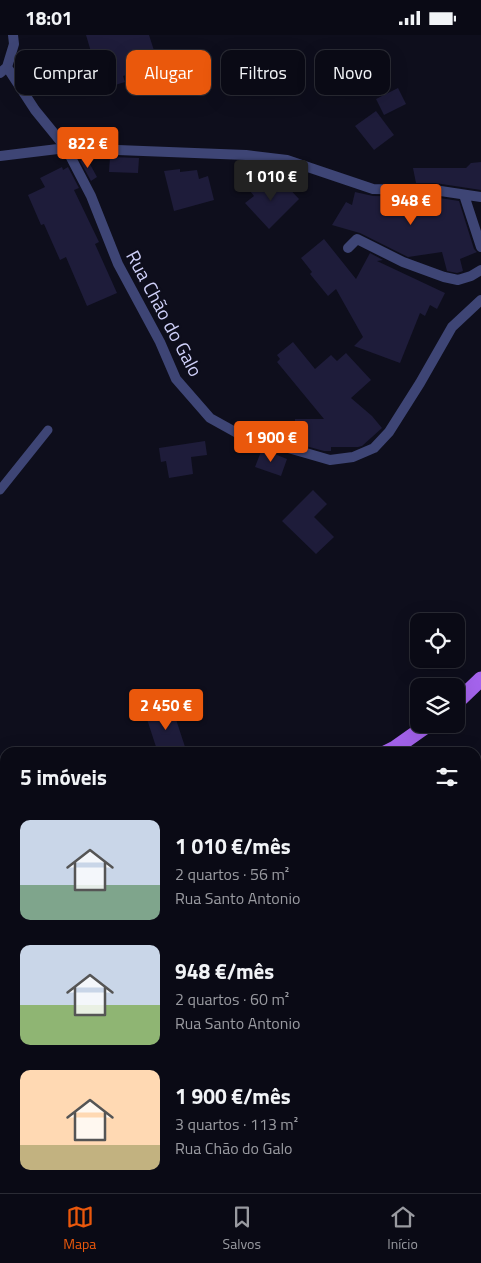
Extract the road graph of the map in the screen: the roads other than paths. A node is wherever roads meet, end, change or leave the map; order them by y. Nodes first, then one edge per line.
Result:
1 (13, 35) edge
2 (3, 70) edge
3 (66, 148) junction
4 (0, 155) edge
5 (464, 195) junction
6 (481, 197) edge
7 (481, 247) edge
8 (348, 248) dead end
9 (481, 270) edge
10 (481, 301) edge
11 (48, 430) dead end
12 (0, 489) edge
13 (481, 679) edge
14 (465, 694) edge
15 (416, 733) edge
16 (396, 747) edge

1 - 2 street
2 - 3 street, Rua Chão do Galo
3 - 4 street
3 - 5 street
3 - 10 street, Rua Chão do Galo
5 - 6 street
5 - 7 street
8 - 9 street
11 - 12 lane
13 - 14 main road
15 - 16 main road

